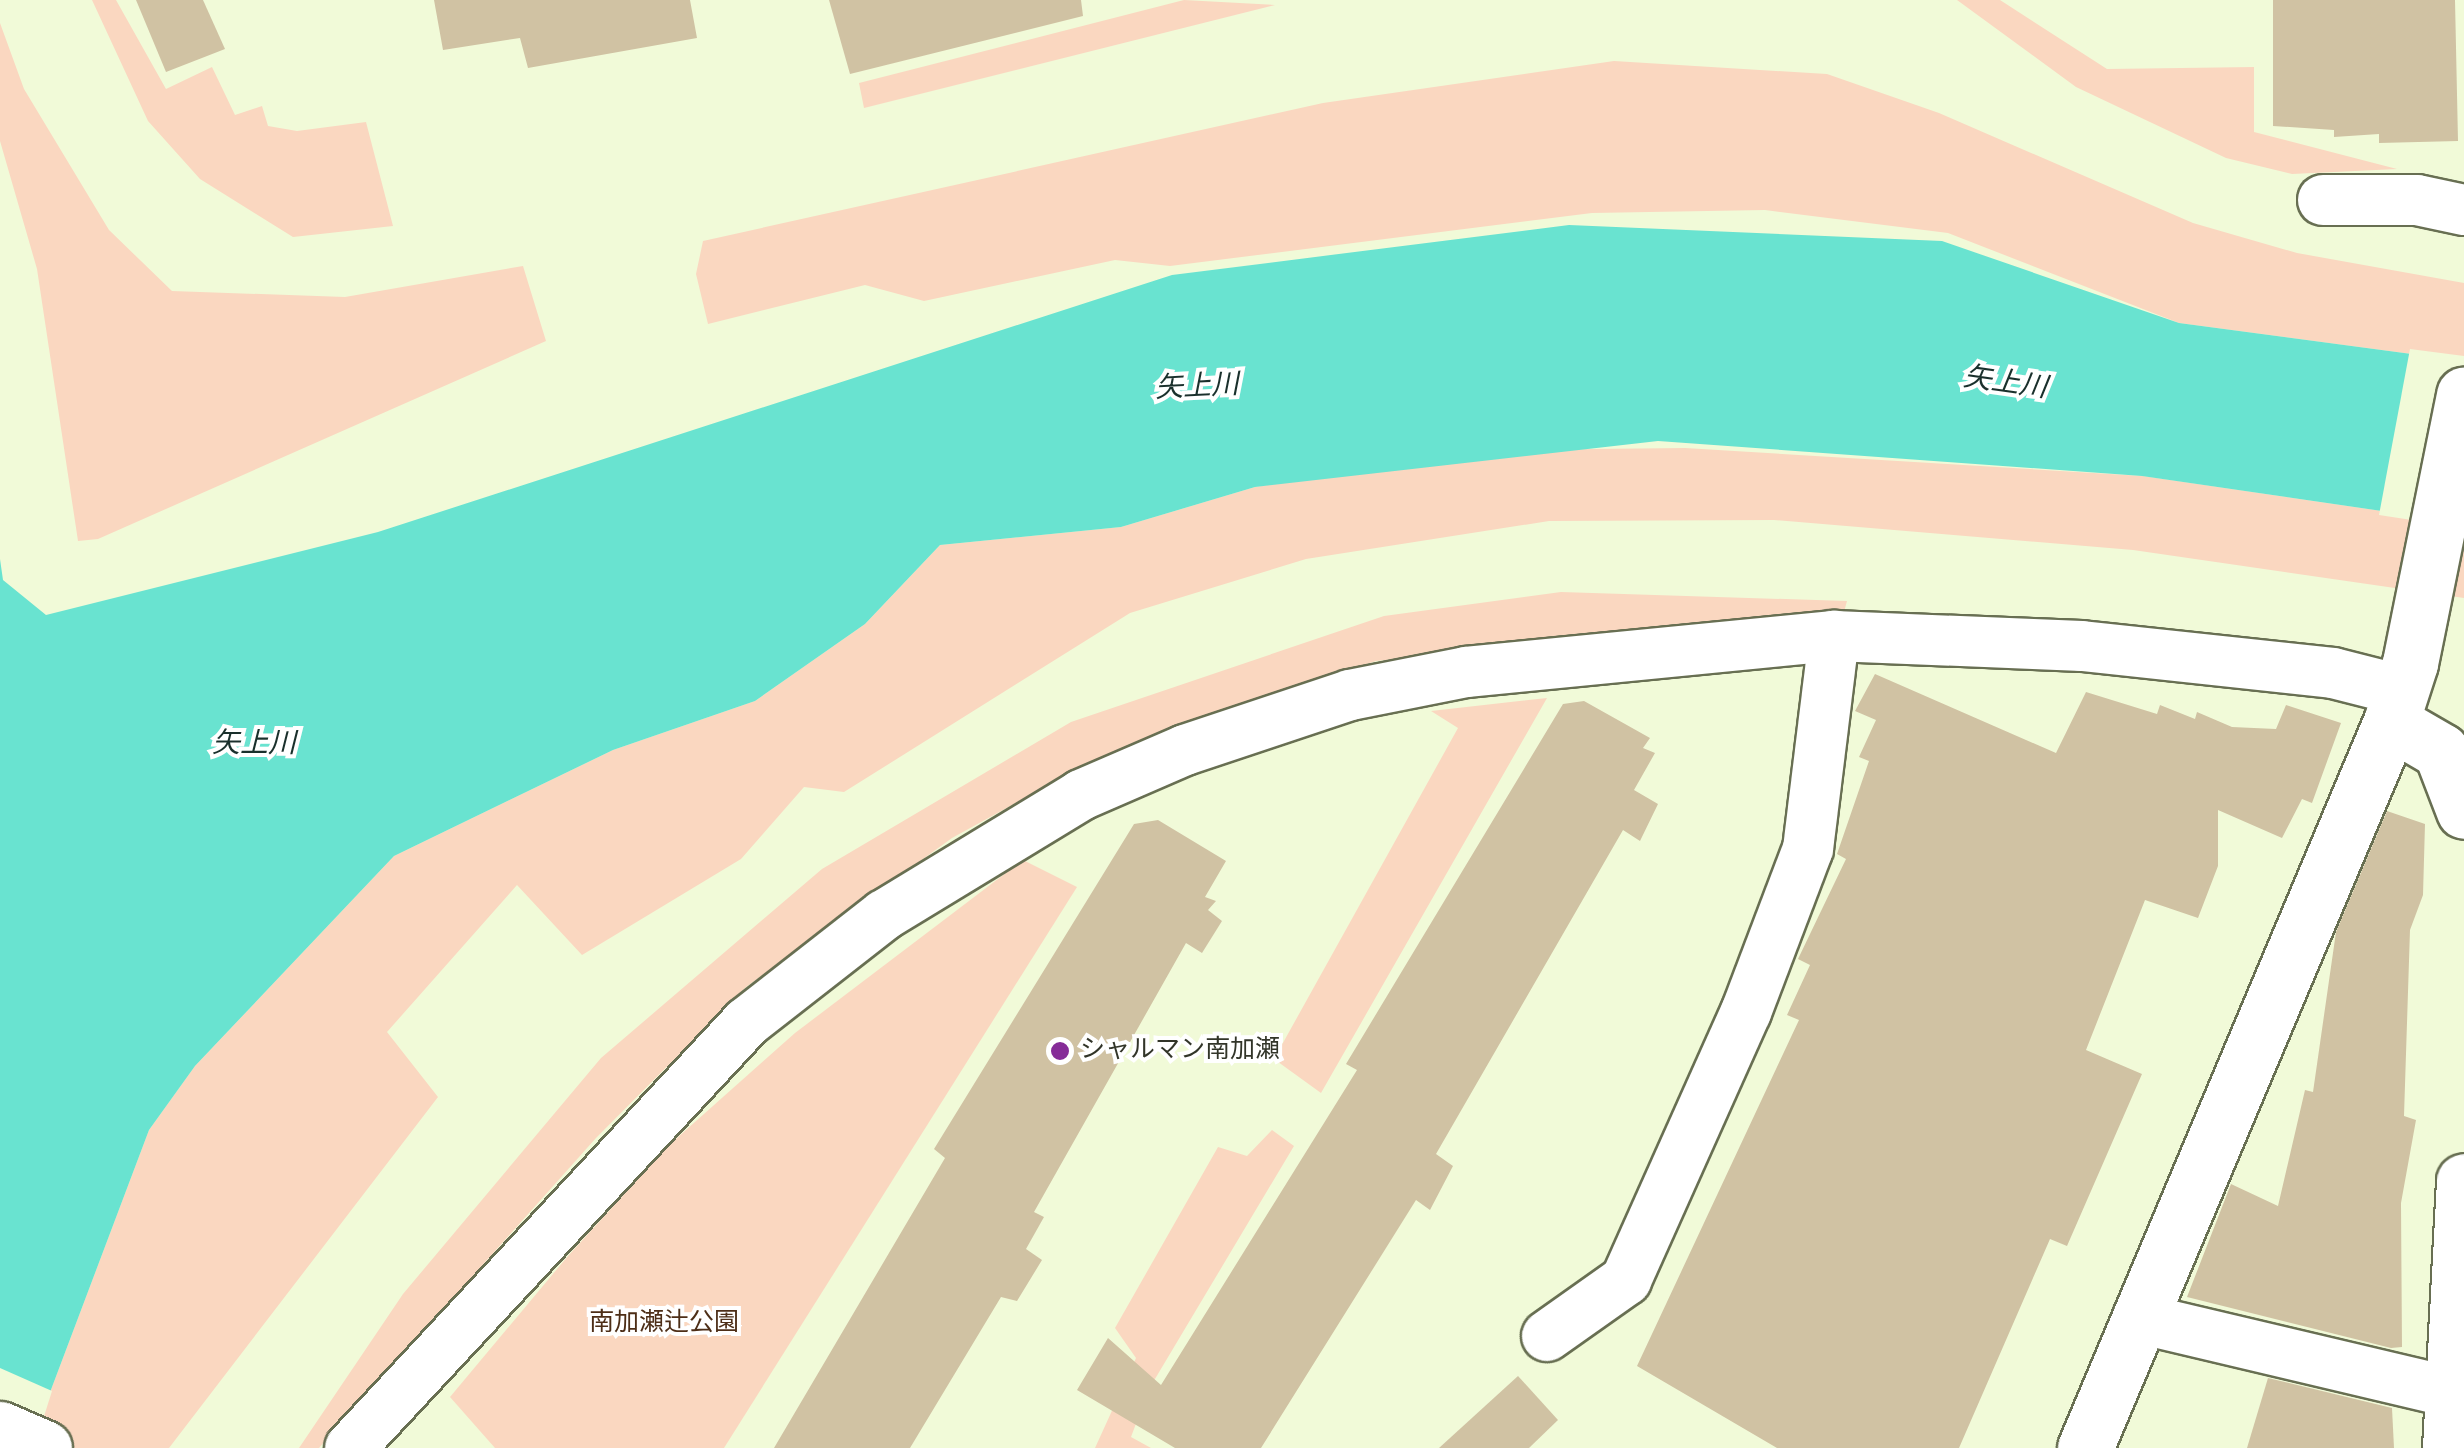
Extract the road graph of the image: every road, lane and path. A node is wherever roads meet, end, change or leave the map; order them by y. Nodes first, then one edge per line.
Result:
1 (2323, 200) dead end
2 (2464, 210) edge
3 (2464, 394) edge
4 (1834, 636) junction
5 (2401, 686) junction
6 (2464, 811) edge
7 (2464, 1181) edge
8 (2138, 1318) junction
9 (1547, 1336) dead end
10 (2452, 1392) junction
11 (0, 1428) edge
12 (44, 1448) edge
13 (350, 1448) edge
14 (2085, 1448) edge
15 (2450, 1448) edge

1 - 2 street
3 - 5 street
4 - 5 street
4 - 9 street
4 - 13 street
5 - 6 street
5 - 8 street
7 - 10 street
8 - 10 street
8 - 14 street
10 - 15 street
11 - 12 street

